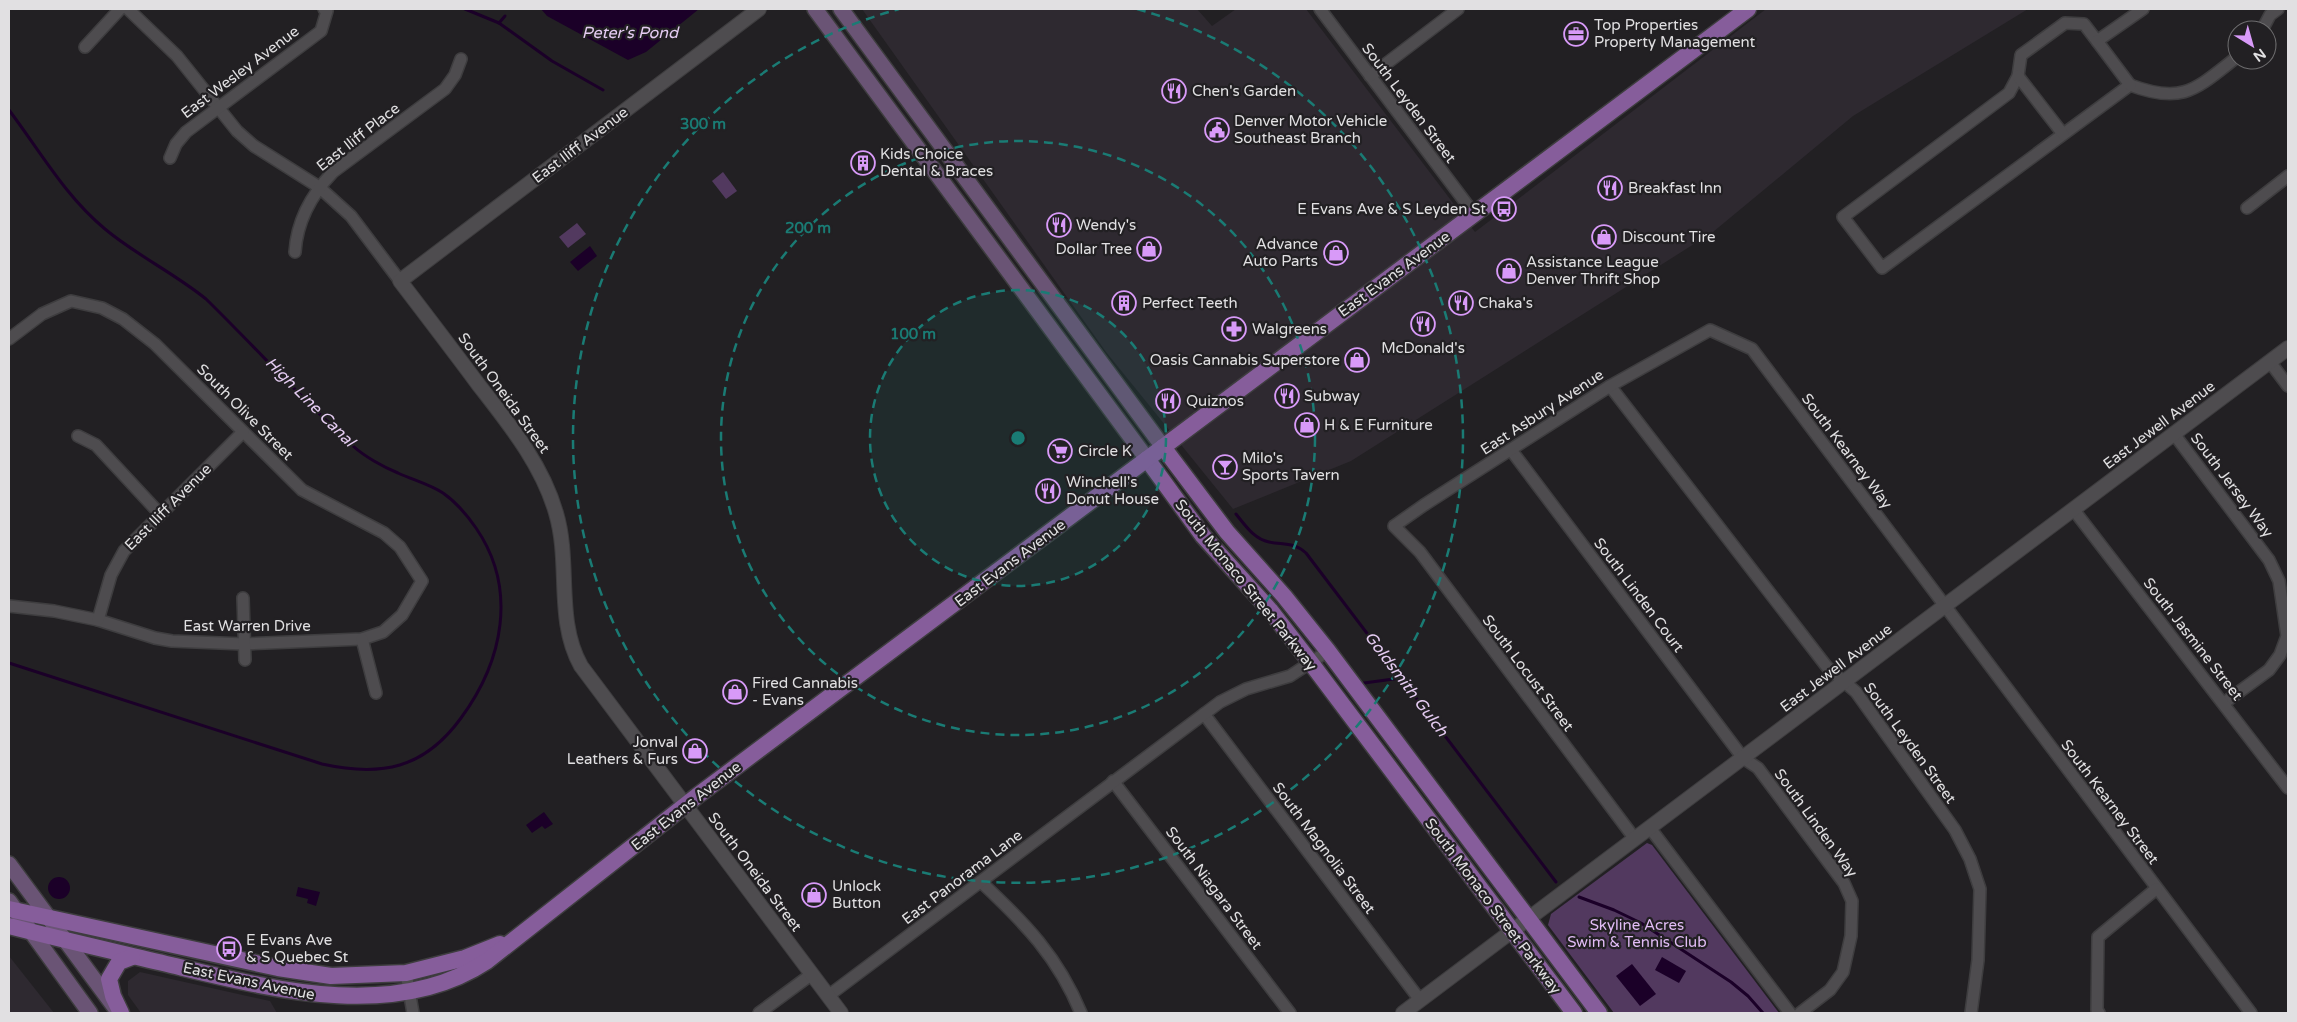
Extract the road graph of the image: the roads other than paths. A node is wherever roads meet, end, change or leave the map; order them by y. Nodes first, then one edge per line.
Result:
1 (120, 9) edge
2 (128, 9) edge
3 (759, 9) edge
4 (815, 9) edge
5 (840, 9) edge
6 (1320, 9) edge
7 (1458, 9) edge
8 (1748, 9) edge
9 (2143, 9) edge
10 (326, 10) edge
11 (2097, 40) junction
12 (85, 47) dead end
13 (461, 59) dead end
14 (2227, 65) edge
15 (1370, 76) junction
16 (2018, 76) junction
17 (2130, 85) junction
18 (218, 107) junction
19 (2063, 134) junction
20 (170, 158) dead end
21 (2288, 176) edge
22 (319, 187) junction
23 (2247, 208) dead end
24 (1475, 215) junction
25 (295, 252) dead end
26 (400, 281) junction
27 (1710, 330) joint
28 (9, 339) edge
29 (2288, 348) edge
30 (2270, 362) junction
31 (1610, 386) junction
32 (2288, 386) edge
33 (244, 432) junction
34 (2174, 434) junction
35 (78, 436) dead end
36 (1163, 447) junction
37 (1511, 450) junction
38 (1147, 459) junction
39 (2073, 509) junction
40 (160, 514) junction
41 (1394, 526) joint
42 (400, 547) joint
43 (243, 598) dead end
44 (9, 606) edge
45 (1946, 607) junction
46 (98, 620) junction
47 (362, 639) junction
48 (244, 644) junction
49 (1328, 651) junction
50 (245, 660) dead end
51 (1312, 663) junction
52 (1844, 682) junction
53 (376, 693) dead end
54 (2224, 703) junction
55 (1204, 714) junction
56 (1743, 758) junction
57 (1113, 781) junction
58 (2288, 788) edge
59 (685, 806) junction
60 (1650, 828) junction
61 (1635, 840) junction
62 (9, 864) edge
63 (981, 882) junction
64 (2156, 889) junction
65 (11, 907) edge
66 (48, 917) junction
67 (1528, 918) junction
68 (9, 926) edge
69 (1512, 931) junction
70 (33, 932) junction
71 (513, 938) junction
72 (66, 940) junction
73 (132, 957) junction
74 (406, 973) junction
75 (812, 974) junction
76 (409, 993) junction
77 (828, 996) junction
78 (1420, 1000) junction
79 (90, 1013) edge
80 (120, 1013) edge
81 (413, 1013) edge
82 (759, 1013) edge
83 (841, 1013) edge
84 (1081, 1013) edge
85 (1290, 1013) edge
86 (1403, 1013) edge
87 (1574, 1013) edge
88 (1599, 1013) edge
89 (1790, 1013) edge
90 (1800, 1013) edge
91 (1971, 1013) edge
92 (2099, 1013) edge
93 (2251, 1013) edge

1 - 12 street
2 - 18 street, South Oneida Street
3 - 26 street, East Iliff Avenue
4 - 38 main road, South Monaco Street Parkway
5 - 36 main road, South Monaco Street Parkway
6 - 15 street, South Leyden Street
7 - 15 street
8 - 24 main road, East Evans Avenue
9 - 11 street
10 - 18 street, East Wesley Avenue
11 - 16 street
11 - 17 street
13 - 22 street, East Iliff Place
14 - 17 street
15 - 24 street, South Leyden Street
16 - 19 street
16 - 19 street
17 - 19 street
18 - 20 street, East Wesley Avenue
18 - 22 street, South Oneida Street
21 - 23 street
22 - 25 street, East Iliff Place
22 - 26 street, South Oneida Street
24 - 36 main road, East Evans Avenue
26 - 59 street, South Oneida Street
27 - 31 street, East Asbury Avenue
27 - 45 street, South Kearney Way
28 - 33 street, South Olive Street
29 - 30 street, East Jewell Avenue
30 - 32 street
30 - 34 street, East Jewell Avenue
31 - 37 street, East Asbury Avenue
31 - 52 street, South Leyden Street
33 - 40 street, East Iliff Avenue
33 - 42 street, South Olive Street
34 - 39 street, East Jewell Avenue
34 - 54 street, South Jersey Way
35 - 40 street
36 - 38 main road, East Evans Avenue
36 - 49 main road, South Monaco Street Parkway
37 - 41 street, East Asbury Avenue
37 - 56 street, South Linden Court
38 - 51 main road, South Monaco Street Parkway
38 - 59 main road, East Evans Avenue
39 - 45 street, East Jewell Avenue
39 - 54 street, South Jasmine Street
40 - 46 street, East Iliff Avenue
41 - 61 street, South Locust Street
42 - 47 street, East Warren Drive
43 - 48 street
44 - 46 street, East Warren Drive
45 - 52 street, East Jewell Avenue
45 - 64 street, South Kearney Street
46 - 48 street, East Warren Drive
47 - 48 street, East Warren Drive
47 - 53 street
48 - 50 street
49 - 51 street
49 - 67 main road, South Monaco Street Parkway
51 - 55 street
51 - 69 main road, South Monaco Street Parkway
52 - 56 street, East Jewell Avenue
52 - 91 street, South Leyden Street
54 - 58 street, South Jasmine Street
55 - 57 street
55 - 78 street, South Magnolia Street
56 - 60 street, East Jewell Avenue
56 - 90 street, South Linden Way
57 - 63 street, East Panorama Lane
57 - 85 street, South Niagara Street
59 - 71 main road, East Evans Avenue
59 - 75 street, South Oneida Street
60 - 61 street, East Jewell Avenue
60 - 89 street
61 - 67 street, East Jewell Avenue
62 - 66 main road
63 - 77 street, East Panorama Lane
63 - 84 street
64 - 92 street
64 - 93 street, South Kearney Street
65 - 66 main road
65 - 70 main road
66 - 72 main road
66 - 74 main road, East Evans Avenue
67 - 69 street, East Jewell Avenue
67 - 88 main road, South Monaco Street Parkway
68 - 70 main road
69 - 78 street, East Jewell Avenue
69 - 87 main road, South Monaco Street Parkway
70 - 72 main road, East Evans Avenue
70 - 79 main road
71 - 74 main road, East Evans Avenue
71 - 76 main road, East Evans Avenue
72 - 73 main road, East Evans Avenue
72 - 80 main road
73 - 76 main road, East Evans Avenue
73 - 80 main road
74 - 76 street
75 - 77 street, South Oneida Street
75 - 82 street
76 - 81 street
77 - 83 street, South Oneida Street
78 - 86 street, East Jewell Avenue

